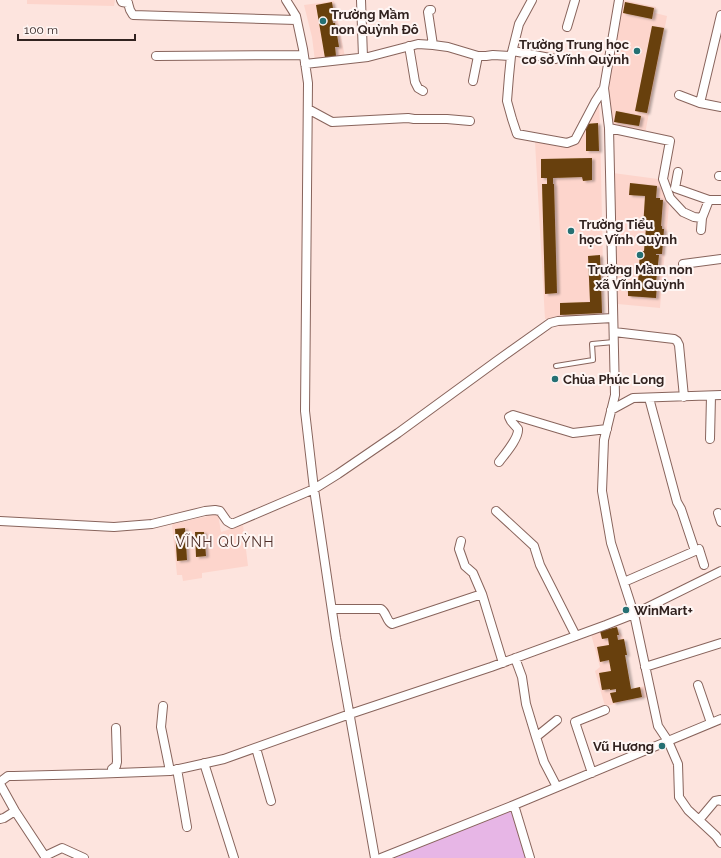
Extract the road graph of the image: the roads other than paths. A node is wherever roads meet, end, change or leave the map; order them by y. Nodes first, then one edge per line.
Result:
1 (361, 0) edge
2 (532, 0) edge
3 (575, 0) edge
4 (619, 0) edge
5 (126, 1) edge
6 (289, 2) edge
7 (431, 10) dead end
8 (721, 15) edge
9 (296, 20) junction
10 (567, 27) dead end
11 (433, 45) junction
12 (409, 46) junction
13 (512, 53) junction
14 (303, 55) junction
15 (156, 56) dead end
16 (478, 56) junction
17 (363, 58) junction
18 (555, 59) dead end
19 (305, 64) junction
20 (473, 81) dead end
21 (604, 88) junction
22 (423, 91) dead end
23 (679, 95) dead end
24 (700, 103) junction
25 (721, 107) edge
26 (308, 109) junction
27 (470, 121) dead end
28 (609, 128) junction
29 (678, 172) dead end
30 (709, 200) junction
31 (721, 200) edge
32 (702, 218) junction
33 (701, 230) dead end
34 (721, 259) edge
35 (684, 264) dead end
36 (613, 318) junction
37 (614, 332) junction
38 (614, 342) junction
39 (556, 366) dead end
40 (721, 395) edge
41 (684, 396) junction
42 (711, 396) junction
43 (649, 398) junction
44 (611, 410) junction
45 (607, 429) junction
46 (710, 439) dead end
47 (499, 462) dead end
48 (314, 489) junction
49 (496, 511) dead end
50 (718, 513) dead end
51 (0, 521) edge
52 (721, 522) edge
53 (461, 541) dead end
54 (695, 551) junction
55 (704, 565) dead end
56 (721, 572) edge
57 (624, 582) junction
58 (482, 594) junction
59 (332, 609) junction
60 (634, 614) junction
61 (576, 636) junction
62 (721, 643) edge
63 (515, 658) junction
64 (503, 663) junction
65 (645, 667) junction
66 (698, 685) dead end
67 (163, 706) dead end
68 (605, 710) dead end
69 (350, 714) junction
70 (557, 720) dead end
71 (721, 720) edge
72 (711, 723) junction
73 (116, 728) dead end
74 (536, 737) junction
75 (668, 741) junction
76 (256, 748) junction
77 (204, 763) junction
78 (173, 770) junction
79 (113, 773) junction
80 (592, 773) junction
81 (0, 783) edge
82 (557, 787) junction
83 (271, 801) dead end
84 (721, 801) edge
85 (514, 805) junction
86 (15, 810) junction
87 (0, 819) edge
88 (699, 820) junction
89 (187, 827) dead end
90 (721, 843) edge
91 (45, 857) edge
92 (84, 858) edge
93 (234, 858) edge
94 (376, 858) edge
95 (381, 858) edge
96 (530, 858) edge

1 - 17 street
2 - 13 street
3 - 10 street
4 - 21 street
5 - 9 street
6 - 9 street
7 - 11 street
8 - 24 street
9 - 14 street
11 - 12 street
11 - 16 street
12 - 17 street
12 - 22 street
13 - 16 street
13 - 18 street
13 - 21 street
14 - 15 street
14 - 19 street
16 - 20 street
17 - 19 street
19 - 26 street
21 - 28 street
23 - 24 street
24 - 25 street
26 - 27 street
26 - 48 street
28 - 32 street
28 - 36 street
29 - 30 street
30 - 31 street
30 - 32 street
32 - 33 street
34 - 35 street
36 - 37 street
36 - 48 street
37 - 38 street
37 - 41 street
38 - 39 lane
38 - 44 street
40 - 42 street
41 - 42 street
41 - 43 street
42 - 46 street
43 - 44 street
43 - 54 street
44 - 45 street
45 - 47 street
45 - 57 street
48 - 51 street
48 - 59 street
49 - 61 street
50 - 52 street
53 - 58 street
54 - 55 street
54 - 57 street
56 - 60 street
57 - 60 street
58 - 59 street
58 - 64 street
59 - 69 street
60 - 61 street
60 - 65 street
61 - 63 street
62 - 65 street
63 - 64 street
63 - 74 street
64 - 69 street
65 - 75 street
66 - 72 street
67 - 78 street
68 - 80 street
69 - 76 street
69 - 94 street
70 - 74 street
71 - 72 street
72 - 75 street
73 - 79 street
74 - 82 street
75 - 80 street
75 - 88 street
76 - 77 street
76 - 83 street
77 - 78 street
77 - 93 street
78 - 79 street
78 - 89 street
79 - 81 street
80 - 82 street
81 - 86 street
82 - 85 street
84 - 88 street
85 - 95 street
85 - 96 street
86 - 87 street
86 - 91 street
88 - 90 street
91 - 92 street

